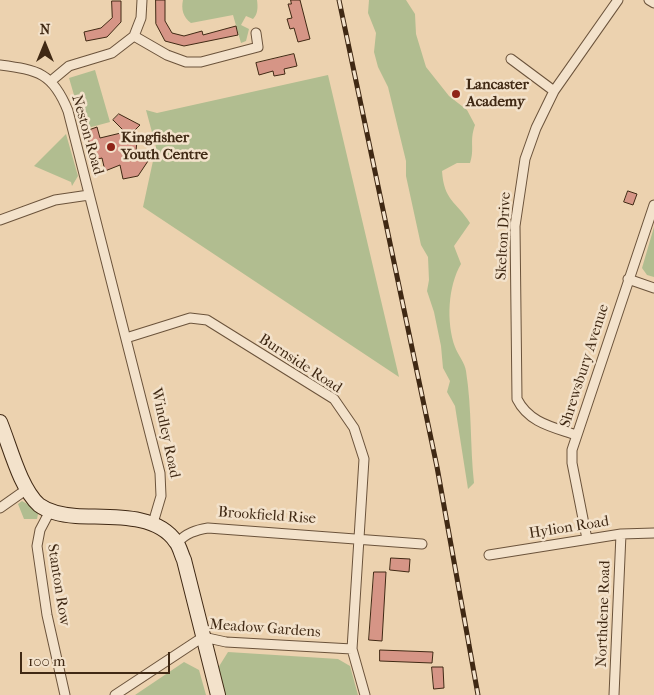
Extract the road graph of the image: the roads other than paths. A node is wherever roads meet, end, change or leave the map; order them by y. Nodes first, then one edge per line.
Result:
1 (142, 0) edge
2 (618, 0) edge
3 (649, 0) edge
4 (654, 3) edge
5 (256, 33) dead end
6 (134, 36) junction
7 (511, 59) dead end
8 (0, 65) edge
9 (51, 81) junction
10 (554, 91) junction
11 (89, 195) junction
12 (654, 205) edge
13 (0, 220) edge
14 (628, 279) junction
15 (654, 288) edge
16 (126, 338) junction
17 (0, 422) edge
18 (576, 435) junction
19 (27, 489) junction
20 (0, 508) edge
21 (50, 511) junction
22 (153, 523) junction
23 (654, 532) edge
24 (621, 534) junction
25 (359, 539) junction
26 (587, 539) junction
27 (177, 543) junction
28 (422, 544) dead end
29 (489, 555) dead end
30 (203, 637) junction
31 (352, 649) junction
32 (65, 695) edge
33 (115, 695) edge
34 (218, 695) edge
35 (365, 695) edge
36 (614, 695) edge

1 - 6 street
2 - 10 street, Skelton Drive
3 - 4 street
5 - 6 street
6 - 9 street
7 - 10 street
8 - 9 street, Neston Road
9 - 11 street, Neston Road
10 - 18 street, Skelton Drive
11 - 13 street
11 - 16 street, Windley Road
12 - 14 street, Shrewsbury Avenue
14 - 15 street
14 - 18 street, Shrewsbury Avenue
16 - 22 street, Windley Road
16 - 25 street, Burnside Road
17 - 19 street
18 - 26 street, Shrewsbury Avenue
19 - 20 street
19 - 21 street
21 - 22 street
21 - 32 street, Stanton Row
22 - 27 street
23 - 24 street, Hylion Road
24 - 26 street, Hylion Road
24 - 36 street, Northdene Road
25 - 27 street, Brookfield Rise
25 - 28 street, Brookfield Rise
25 - 31 street, Burnside Road
26 - 29 street, Hylion Road
27 - 30 street
30 - 31 street, Meadow Gardens
30 - 33 street, Meadow Gardens
30 - 34 street
31 - 35 street

